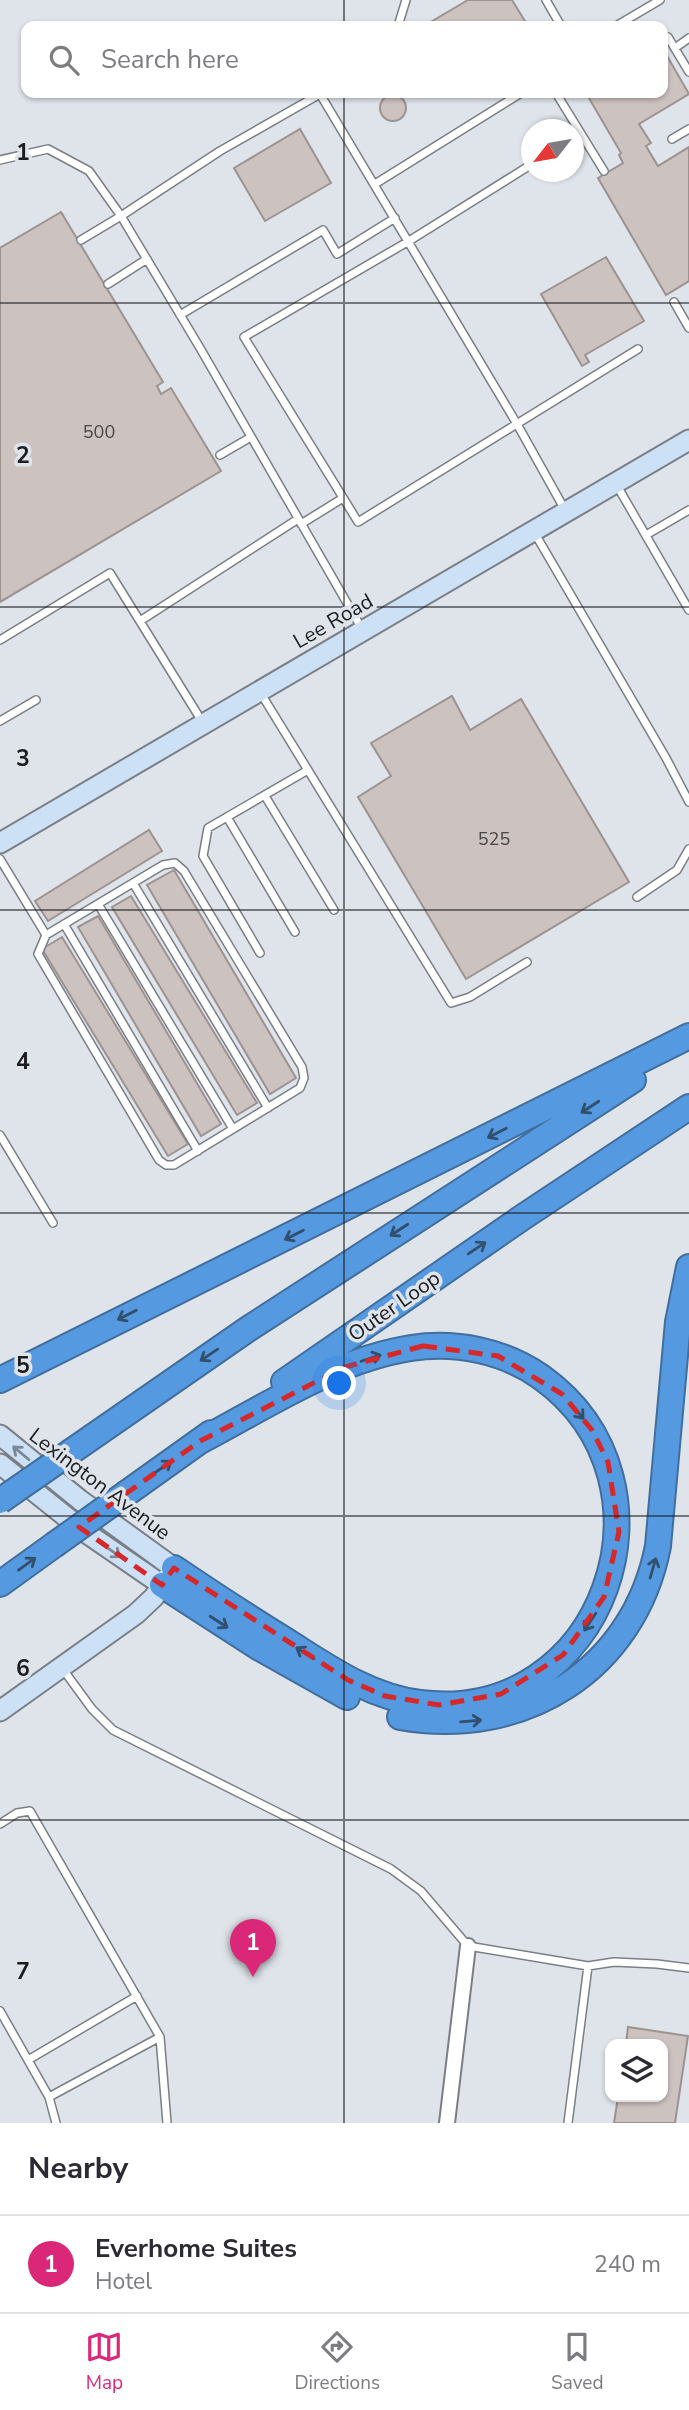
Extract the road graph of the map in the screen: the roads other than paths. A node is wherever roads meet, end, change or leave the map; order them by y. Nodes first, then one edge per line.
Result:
1 (406, 0) edge
2 (546, 0) edge
3 (660, 0) edge
4 (400, 21) edge
5 (558, 21) edge
6 (624, 21) edge
7 (668, 37) dead end
8 (689, 38) edge
9 (675, 48) junction
10 (689, 72) edge
11 (312, 98) edge
12 (324, 98) edge
13 (513, 98) edge
14 (559, 98) edge
15 (689, 129) edge
16 (673, 139) dead end
17 (0, 160) edge
18 (521, 170) edge
19 (604, 171) dead end
20 (375, 184) junction
21 (121, 216) junction
22 (395, 218) junction
23 (81, 240) dead end
24 (409, 241) junction
25 (147, 259) junction
26 (108, 284) dead end
27 (674, 302) dead end
28 (180, 316) junction
29 (689, 328) edge
30 (638, 349) dead end
31 (517, 424) junction
32 (251, 437) junction
33 (689, 440) edge
34 (220, 455) dead end
35 (615, 483) junction
36 (343, 498) junction
37 (689, 510) edge
38 (566, 512) junction
39 (300, 521) junction
40 (533, 531) junction
41 (646, 535) junction
42 (689, 610) edge
43 (140, 621) junction
44 (362, 630) junction
45 (0, 640) edge
46 (259, 691) junction
47 (36, 700) dead end
48 (0, 721) edge
49 (204, 723) junction
50 (308, 770) junction
51 (265, 796) junction
52 (689, 802) edge
53 (227, 817) junction
54 (0, 843) edge
55 (689, 849) edge
56 (0, 859) edge
57 (133, 883) junction
58 (637, 897) dead end
59 (98, 904) junction
60 (334, 910) dead end
61 (64, 924) junction
62 (295, 932) dead end
63 (46, 935) junction
64 (260, 953) dead end
65 (527, 962) dead end
66 (689, 1036) edge
67 (689, 1044) edge
68 (689, 1107) edge
69 (268, 1108) junction
70 (233, 1129) junction
71 (0, 1135) edge
72 (198, 1151) junction
73 (53, 1223) dead end
74 (689, 1267) edge
75 (0, 1380) edge
76 (0, 1435) edge
77 (200, 1441) junction
78 (0, 1464) edge
79 (0, 1500) edge
80 (168, 1576) junction
81 (0, 1584) edge
82 (62, 1667) junction
83 (0, 1711) edge
84 (0, 1824) edge
85 (467, 1946) junction
86 (589, 1966) junction
87 (689, 1968) edge
88 (137, 1996) junction
89 (0, 2011) edge
90 (160, 2037) junction
91 (28, 2060) junction
92 (49, 2097) junction
93 (56, 2123) edge
94 (167, 2123) edge
95 (447, 2123) edge
96 (568, 2123) edge

1 - 4 lane
2 - 5 lane
3 - 6 lane
7 - 9 lane
8 - 9 lane
9 - 10 lane
11 - 21 lane
12 - 20 lane
13 - 20 lane
14 - 19 lane
15 - 16 lane
17 - 21 lane
18 - 24 lane
20 - 22 lane
21 - 23 lane
21 - 25 lane
22 - 24 lane
22 - 28 lane
24 - 31 lane
24 - 36 lane
25 - 26 lane
25 - 28 lane
27 - 29 lane
28 - 32 lane
30 - 31 lane
31 - 36 lane
31 - 38 lane
32 - 34 lane
32 - 39 lane
33 - 35 street, Lee Road
35 - 38 street, Lee Road
35 - 41 lane
36 - 39 lane
37 - 41 lane
38 - 40 street, Lee Road
39 - 43 lane
39 - 44 lane
40 - 44 street, Lee Road
40 - 52 lane
41 - 42 lane
43 - 45 lane
43 - 49 lane
44 - 46 street, Lee Road
46 - 49 street, Lee Road
46 - 50 lane
47 - 48 lane
49 - 54 street, Lee Road
50 - 51 lane
50 - 65 lane
51 - 53 lane
51 - 60 lane
53 - 62 lane
53 - 64 lane
55 - 58 lane
56 - 63 lane
57 - 59 lane
57 - 69 lane
57 - 69 lane
59 - 61 lane
59 - 70 lane
61 - 63 lane
61 - 72 lane
63 - 72 lane
66 -> 75 highway
67 -> 79 highway, bridge
77 -> 68 highway, Outer Loop
69 - 70 lane
70 - 72 lane
71 - 73 lane
80 -> 74 highway
80 -> 76 street, Lexington Avenue
77 -> 80 highway
81 -> 77 highway, Outer Loop, bridge
78 -> 80 street
80 - 82 street
82 - 83 street
82 - 85 lane
84 - 88 lane
85 - 86 lane
85 - 95 street
86 - 87 lane
86 - 96 lane
88 - 90 lane
88 - 91 lane
89 - 91 lane
90 - 92 lane
90 - 94 lane
91 - 92 lane
92 - 93 lane

